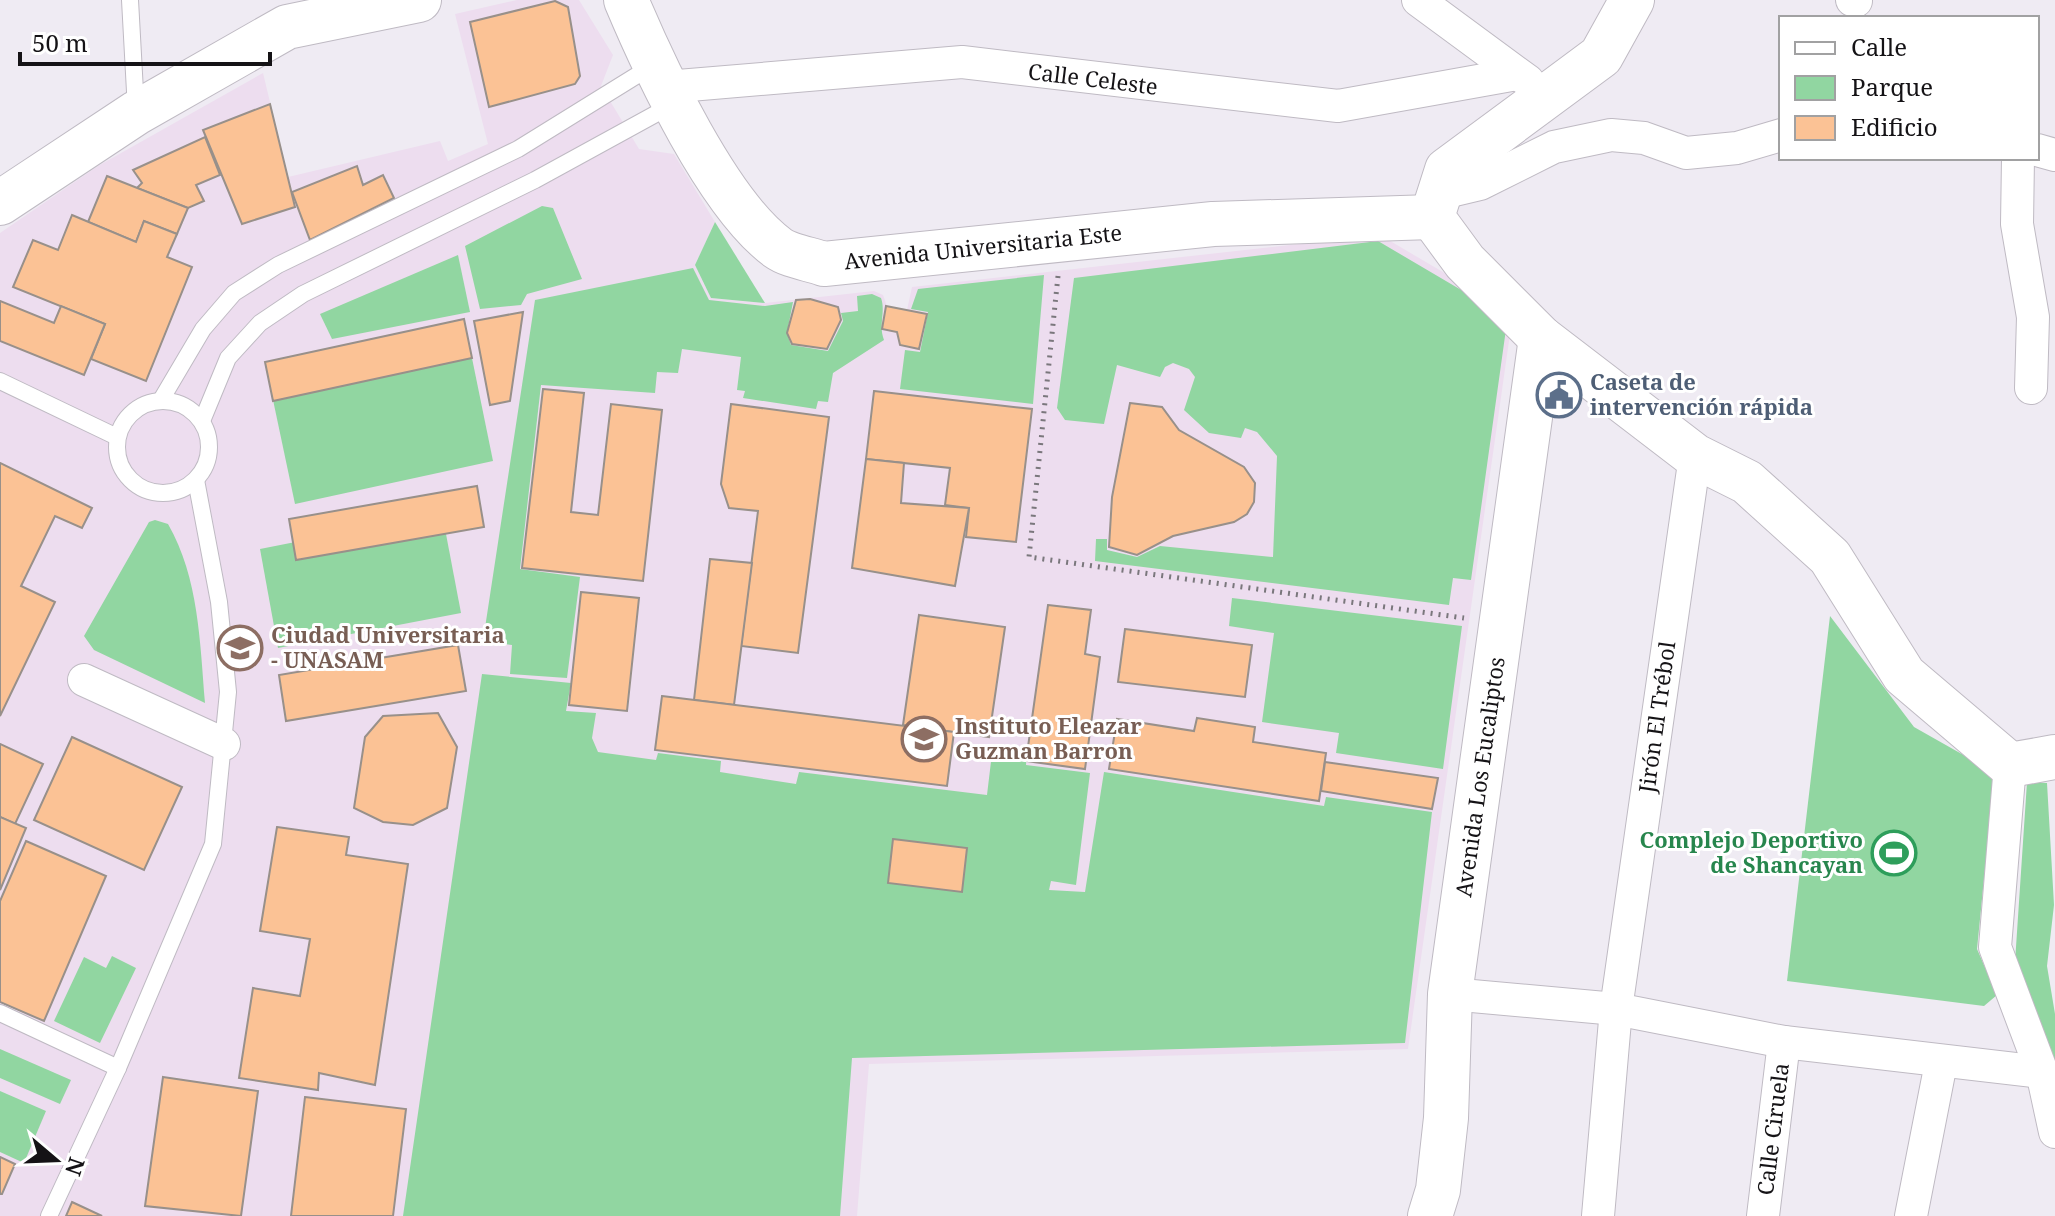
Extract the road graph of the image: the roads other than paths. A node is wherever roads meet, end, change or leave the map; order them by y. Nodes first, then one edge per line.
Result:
1 (130, 0) edge
2 (419, 0) edge
3 (626, 0) edge
4 (1418, 0) edge
5 (1632, 0) edge
6 (665, 85) junction
7 (1533, 85) junction
8 (136, 113) junction
9 (1777, 135) edge
10 (2018, 160) edge
11 (1439, 194) junction
12 (0, 203) edge
13 (1541, 338) junction
14 (0, 381) edge
15 (2031, 388) dead end
16 (161, 400) junction
17 (202, 421) junction
18 (117, 437) junction
19 (1695, 456) junction
20 (196, 480) junction
21 (84, 680) dead end
22 (224, 744) junction
23 (2055, 757) edge
24 (2010, 765) junction
25 (1450, 994) junction
26 (1616, 1009) junction
27 (0, 1013) edge
28 (1784, 1042) junction
29 (1941, 1063) junction
30 (118, 1068) junction
31 (2042, 1072) junction
32 (2055, 1132) edge
33 (49, 1216) edge
34 (1430, 1216) edge
35 (1598, 1216) edge
36 (1763, 1216) edge
37 (1911, 1216) edge

1 - 8 lane
2 - 8 main road
3 - 6 main road, Avenida Universitaria Este
4 - 7 street
5 - 7 main road
6 - 7 street, Calle Celeste
6 - 11 main road, Avenida Universitaria Este
6 - 16 lane
6 - 17 lane
7 - 11 main road
8 - 12 main road
9 - 11 street
10 - 15 street
11 - 13 main road
13 - 19 main road
13 - 25 main road, Avenida Los Eucaliptos
14 - 18 lane
16 - 17 lane
16 - 18 lane
17 - 20 lane
18 - 20 lane
19 - 24 main road
19 - 26 street, Jirón El Trébol
20 - 22 lane
21 - 22 street
22 - 30 lane
23 - 24 main road
24 - 31 street
25 - 26 street
25 - 34 main road, Avenida Los Eucaliptos
26 - 28 street
26 - 35 street, Jirón El Trébol
27 - 30 lane
28 - 29 street
28 - 36 street, Calle Ciruela
29 - 31 street
29 - 37 street
30 - 33 lane
31 - 32 street

